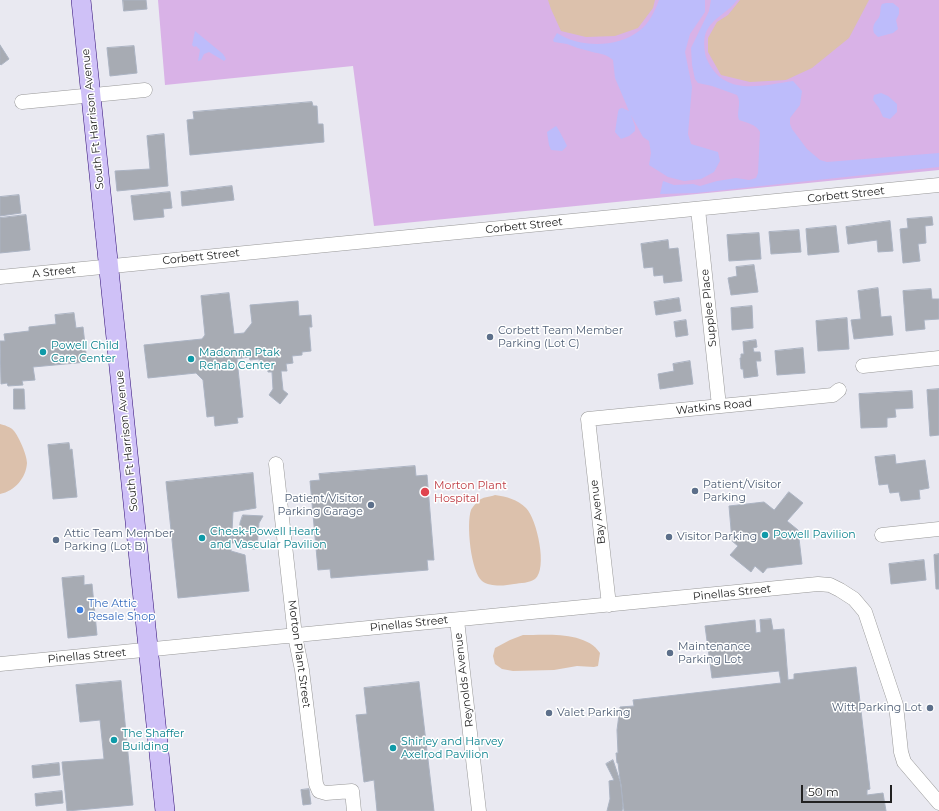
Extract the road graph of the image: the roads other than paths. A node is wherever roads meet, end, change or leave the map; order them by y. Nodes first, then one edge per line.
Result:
1 (81, 0) edge
2 (145, 90) dead end
3 (91, 95) junction
4 (22, 102) dead end
5 (939, 186) edge
6 (698, 209) junction
7 (108, 266) junction
8 (0, 277) edge
9 (939, 358) edge
10 (863, 366) dead end
11 (839, 390) dead end
12 (719, 406) junction
13 (588, 419) joint
14 (276, 464) dead end
15 (939, 529) edge
16 (882, 535) dead end
17 (609, 605) junction
18 (457, 620) junction
19 (295, 636) junction
20 (148, 650) junction
21 (0, 664) edge
22 (939, 803) edge
23 (165, 811) edge
24 (354, 811) edge
25 (480, 811) edge

1 - 3 street, South Ft Harrison Avenue
2 - 3 street
3 - 4 street
3 - 7 street, South Ft Harrison Avenue
5 - 6 street, Corbett Street
6 - 7 street, Corbett Street
6 - 12 street, Supplee Place
7 - 8 street, A Street
7 - 20 street, South Ft Harrison Avenue
9 - 10 street
11 - 12 street, Watkins Road
12 - 13 street, Watkins Road
13 - 17 street, Bay Avenue
14 - 19 street, Morton Plant Street
15 - 16 street
17 - 18 street, Pinellas Street
17 - 22 street, Pinellas Street
18 - 19 street, Pinellas Street
18 - 25 street, Reynolds Avenue
19 - 20 street, Pinellas Street
19 - 24 street, Morton Plant Street
20 - 21 street, Pinellas Street
20 - 23 street, South Ft Harrison Avenue

